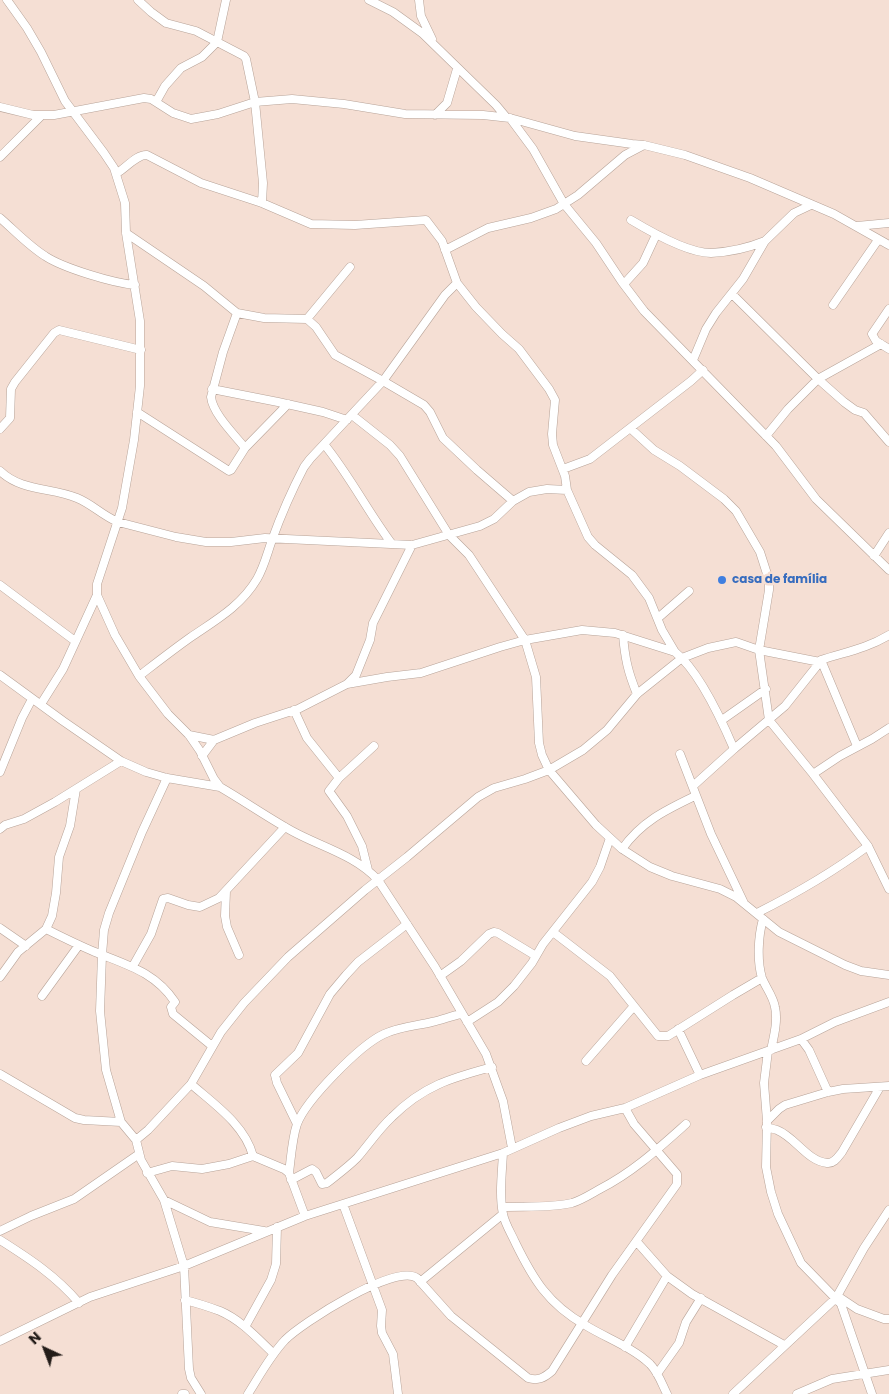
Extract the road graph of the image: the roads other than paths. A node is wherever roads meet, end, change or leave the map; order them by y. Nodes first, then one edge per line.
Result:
1 (7, 0) edge
2 (138, 0) edge
3 (226, 0) edge
4 (369, 0) edge
5 (419, 0) edge
6 (217, 42) junction
7 (434, 44) junction
8 (457, 69) junction
9 (156, 102) junction
10 (255, 102) junction
11 (0, 107) edge
12 (72, 112) junction
13 (435, 115) junction
14 (41, 116) junction
15 (508, 118) junction
16 (644, 145) junction
17 (0, 157) edge
18 (117, 173) junction
19 (790, 196) junction
20 (262, 203) junction
21 (564, 204) junction
22 (811, 205) junction
23 (794, 213) junction
24 (0, 218) edge
25 (631, 220) dead end
26 (889, 223) edge
27 (857, 226) junction
28 (126, 233) junction
29 (656, 235) junction
30 (878, 240) junction
31 (765, 241) junction
32 (889, 245) edge
33 (745, 248) junction
34 (446, 250) junction
35 (753, 262) junction
36 (350, 267) dead end
37 (457, 282) junction
38 (135, 284) junction
39 (624, 284) junction
40 (732, 294) junction
41 (832, 305) dead end
42 (889, 309) edge
43 (237, 313) junction
44 (307, 319) junction
45 (881, 344) junction
46 (889, 349) edge
47 (141, 350) junction
48 (693, 360) junction
49 (703, 370) junction
50 (818, 379) junction
51 (384, 381) junction
52 (212, 389) junction
53 (288, 404) junction
54 (137, 412) junction
55 (349, 418) junction
56 (630, 428) junction
57 (0, 429) edge
58 (766, 436) junction
59 (889, 442) edge
60 (324, 444) junction
61 (245, 448) junction
62 (563, 469) junction
63 (0, 471) edge
64 (567, 490) junction
65 (513, 501) junction
66 (118, 522) junction
67 (889, 533) edge
68 (449, 534) junction
69 (273, 539) junction
70 (392, 544) junction
71 (412, 545) junction
72 (874, 556) junction
73 (889, 570) edge
74 (0, 585) edge
75 (689, 591) dead end
76 (97, 595) junction
77 (658, 618) junction
78 (623, 635) junction
79 (889, 635) edge
80 (526, 640) junction
81 (75, 641) junction
82 (759, 650) junction
83 (675, 652) junction
84 (682, 658) junction
85 (820, 661) junction
86 (0, 675) edge
87 (139, 676) junction
88 (347, 684) junction
89 (766, 689) junction
90 (637, 694) junction
91 (32, 698) junction
92 (41, 704) junction
93 (294, 710) junction
94 (722, 720) junction
95 (769, 720) junction
96 (889, 728) edge
97 (189, 735) junction
98 (214, 740) junction
99 (374, 746) dead end
100 (857, 746) junction
101 (734, 749) junction
102 (680, 754) dead end
103 (202, 756) junction
104 (121, 761) junction
105 (549, 770) junction
106 (0, 772) edge
107 (813, 774) junction
108 (167, 778) junction
109 (339, 778) junction
110 (220, 786) junction
111 (692, 786) junction
112 (76, 789) junction
113 (695, 796) junction
114 (285, 827) junction
115 (0, 829) edge
116 (610, 838) junction
117 (868, 846) junction
118 (622, 849) junction
119 (368, 870) junction
120 (378, 880) junction
121 (889, 889) edge
122 (226, 891) junction
123 (743, 901) junction
124 (757, 913) junction
125 (763, 920) junction
126 (407, 924) junction
127 (0, 928) edge
128 (46, 929) junction
129 (553, 932) junction
130 (79, 945) junction
131 (26, 946) junction
132 (102, 955) junction
133 (239, 955) dead end
134 (536, 956) junction
135 (133, 966) junction
136 (889, 975) edge
137 (440, 976) junction
138 (0, 977) edge
139 (762, 978) junction
140 (42, 996) dead end
141 (889, 1002) edge
142 (634, 1006) junction
143 (461, 1014) junction
144 (467, 1022) junction
145 (678, 1029) junction
146 (801, 1039) junction
147 (212, 1046) junction
148 (769, 1050) junction
149 (586, 1061) dead end
150 (492, 1067) junction
151 (0, 1074) edge
152 (700, 1075) junction
153 (191, 1084) junction
154 (889, 1086) edge
155 (880, 1087) junction
156 (828, 1092) junction
157 (625, 1108) junction
158 (121, 1122) junction
159 (297, 1124) junction
160 (686, 1124) dead end
161 (766, 1124) junction
162 (136, 1140) junction
163 (512, 1148) junction
164 (656, 1151) junction
165 (503, 1153) junction
166 (139, 1154) junction
167 (253, 1156) junction
168 (147, 1173) junction
169 (290, 1177) junction
170 (164, 1200) junction
171 (343, 1204) junction
172 (503, 1210) junction
173 (889, 1210) edge
174 (305, 1216) junction
175 (886, 1221) edge
176 (277, 1227) junction
177 (0, 1232) edge
178 (264, 1232) junction
179 (0, 1240) edge
180 (638, 1242) junction
181 (184, 1266) junction
182 (667, 1276) junction
183 (420, 1282) junction
184 (373, 1284) junction
185 (837, 1297) junction
186 (701, 1298) junction
187 (185, 1300) junction
188 (78, 1303) junction
189 (889, 1319) edge
190 (583, 1324) junction
191 (245, 1327) junction
192 (0, 1341) edge
193 (784, 1345) junction
194 (625, 1347) junction
195 (273, 1353) junction
196 (889, 1370) edge
197 (657, 1374) junction
198 (865, 1374) junction
199 (250, 1393) edge
200 (201, 1394) edge
201 (398, 1394) edge
202 (667, 1394) edge
203 (733, 1394) edge
204 (797, 1394) edge
205 (872, 1394) edge

1 - 12 street
2 - 6 street
3 - 6 street
4 - 7 street
5 - 7 street
6 - 9 street
6 - 10 street
7 - 8 street
8 - 13 street
8 - 15 street
9 - 10 street
9 - 12 street
10 - 13 street
10 - 20 street
11 - 14 street
12 - 14 street
12 - 18 street
13 - 15 street
14 - 17 street
15 - 16 street
15 - 21 street
16 - 19 street
16 - 21 street
18 - 20 street
18 - 28 street
19 - 22 street
19 - 23 street
20 - 34 street
21 - 34 street
21 - 39 street
22 - 23 street
22 - 27 street
23 - 31 street
24 - 38 street
25 - 29 street
26 - 27 street
27 - 30 street
28 - 38 street
28 - 43 street
29 - 33 street
29 - 39 street
30 - 32 street
30 - 41 street
31 - 33 street
31 - 35 street
33 - 35 street
34 - 37 street
35 - 40 street
36 - 44 street
37 - 51 street
37 - 62 street
38 - 47 street
39 - 48 street
40 - 48 street
40 - 50 street
42 - 45 street
43 - 44 street
43 - 52 street
44 - 51 street
45 - 46 street
45 - 50 street
47 - 54 street
47 - 57 street
48 - 49 street
49 - 56 street
49 - 58 street
50 - 58 street
50 - 59 street
51 - 55 street
51 - 65 street
52 - 53 street
52 - 61 street
53 - 55 street
53 - 61 street
54 - 61 street
54 - 66 street
55 - 60 street
55 - 68 street
56 - 62 street
56 - 82 street
58 - 72 street
60 - 69 street
60 - 70 street
62 - 64 street
63 - 66 street
64 - 65 street
64 - 77 street
65 - 68 street
66 - 69 street
66 - 76 street
67 - 72 street
68 - 71 street
68 - 80 street
69 - 70 street
69 - 87 street
70 - 71 street
71 - 88 street
72 - 73 street
74 - 81 street
75 - 77 street
76 - 81 street
76 - 87 street
77 - 83 street
78 - 80 street
78 - 83 street
78 - 90 street
79 - 85 street
80 - 88 street
80 - 105 street
81 - 92 street
82 - 84 street
82 - 85 street
82 - 89 street
83 - 84 street
84 - 90 street
84 - 94 street
85 - 95 street
85 - 100 street
86 - 91 street
87 - 97 street
88 - 93 street
89 - 94 street
89 - 95 street
90 - 105 street
91 - 92 street
91 - 106 street
92 - 104 street
93 - 98 street
93 - 109 street
94 - 101 street
95 - 101 street
95 - 107 street
96 - 100 street
97 - 98 street
97 - 103 street
98 - 103 street
99 - 109 street
100 - 107 street
101 - 111 street
102 - 111 street
103 - 110 street
104 - 108 street
104 - 112 street
105 - 116 street
105 - 120 street
107 - 117 street
108 - 110 street
108 - 132 street
109 - 119 street
110 - 114 street
111 - 113 street
112 - 115 street
112 - 128 street
113 - 118 street
113 - 123 street
114 - 119 street
114 - 122 street
116 - 118 street
116 - 129 street
117 - 121 street
117 - 124 street
118 - 123 street
119 - 120 street
120 - 126 street
120 - 147 street
122 - 133 street
122 - 135 street
123 - 124 street
124 - 125 street
125 - 136 street
125 - 139 street
126 - 137 street
126 - 159 street
127 - 131 street
128 - 130 street
128 - 131 street
129 - 134 street
129 - 142 street
130 - 132 street
130 - 140 street
131 - 138 street
132 - 135 street
132 - 158 street
134 - 137 street
134 - 144 street
135 - 147 street
137 - 143 street
139 - 145 street
139 - 148 street
141 - 146 street
142 - 145 street
142 - 149 street
143 - 144 street
143 - 159 street
144 - 150 street
145 - 152 street
146 - 148 street
146 - 156 street
147 - 153 street
148 - 152 street
148 - 161 street
150 - 163 street
150 - 169 street
151 - 158 street
152 - 157 street
153 - 162 street
153 - 167 street
154 - 155 street
155 - 156 street
155 - 161 street
156 - 161 street
157 - 163 street
157 - 164 street
158 - 162 street
159 - 169 street
160 - 164 street
161 - 185 street
162 - 166 street
163 - 165 street
164 - 172 street
164 - 180 street
165 - 171 street
165 - 172 street
166 - 168 street
166 - 177 street
167 - 168 street
167 - 169 street
168 - 170 street
169 - 174 street
170 - 178 street
170 - 181 street
171 - 174 street
171 - 184 street
172 - 183 street
172 - 190 street
173 - 175 street
174 - 176 street
175 - 185 street
176 - 178 street
176 - 191 street
178 - 181 street
179 - 188 street
180 - 182 street
180 - 190 street
181 - 187 street
181 - 188 street
182 - 186 street
182 - 194 street
183 - 184 street
183 - 190 street
184 - 195 street
184 - 201 street
185 - 189 street
185 - 193 street
185 - 198 street
186 - 193 street
186 - 197 street
187 - 191 street
187 - 200 street
188 - 192 street
190 - 194 street
191 - 195 street
193 - 203 street
194 - 197 street
195 - 199 street
196 - 198 street
197 - 202 street
198 - 204 street
198 - 205 street

